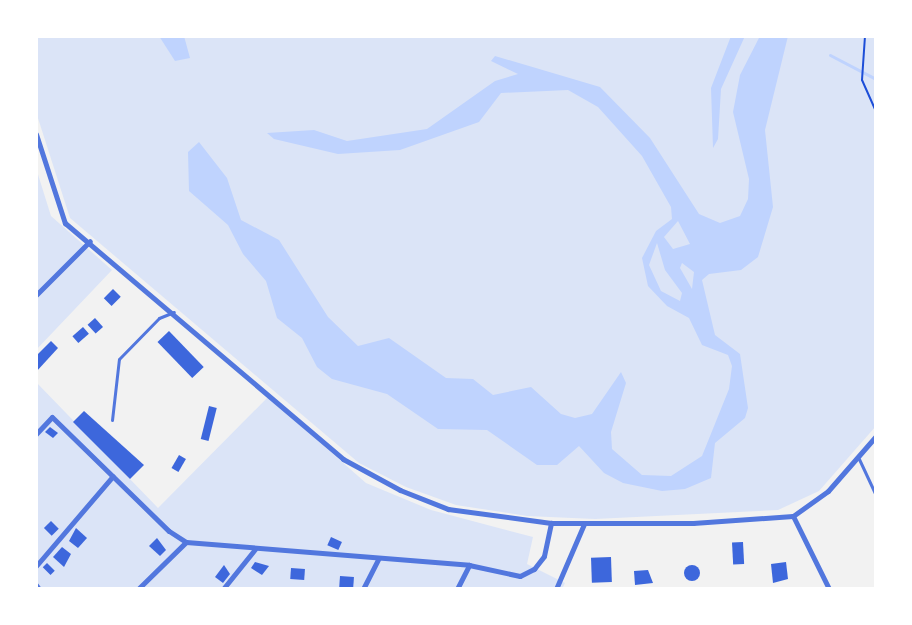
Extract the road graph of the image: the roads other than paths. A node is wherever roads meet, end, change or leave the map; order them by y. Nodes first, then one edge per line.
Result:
1 (36, 134) edge
2 (90, 241) junction
3 (36, 295) edge
4 (174, 312) junction
5 (112, 420) dead end
6 (36, 434) edge
7 (876, 436) edge
8 (857, 456) junction
9 (113, 476) junction
10 (876, 495) edge
11 (793, 516) junction
12 (551, 523) junction
13 (584, 524) junction
14 (186, 542) junction
15 (255, 549) junction
16 (378, 559) junction
17 (469, 565) junction
18 (36, 566) edge
19 (138, 589) edge
20 (223, 589) edge
21 (363, 589) edge
22 (457, 589) edge
23 (556, 589) edge
24 (829, 589) edge

1 - 2 street
2 - 3 street
2 - 4 street
4 - 5 lane
4 - 12 street
6 - 9 street
7 - 8 street
8 - 10 lane
8 - 11 street
9 - 14 street
9 - 18 street
11 - 13 street
11 - 24 street
12 - 13 street
12 - 17 street
13 - 23 street
14 - 15 street
14 - 19 street
15 - 16 street
15 - 20 street
16 - 17 street
16 - 21 street
17 - 22 street

